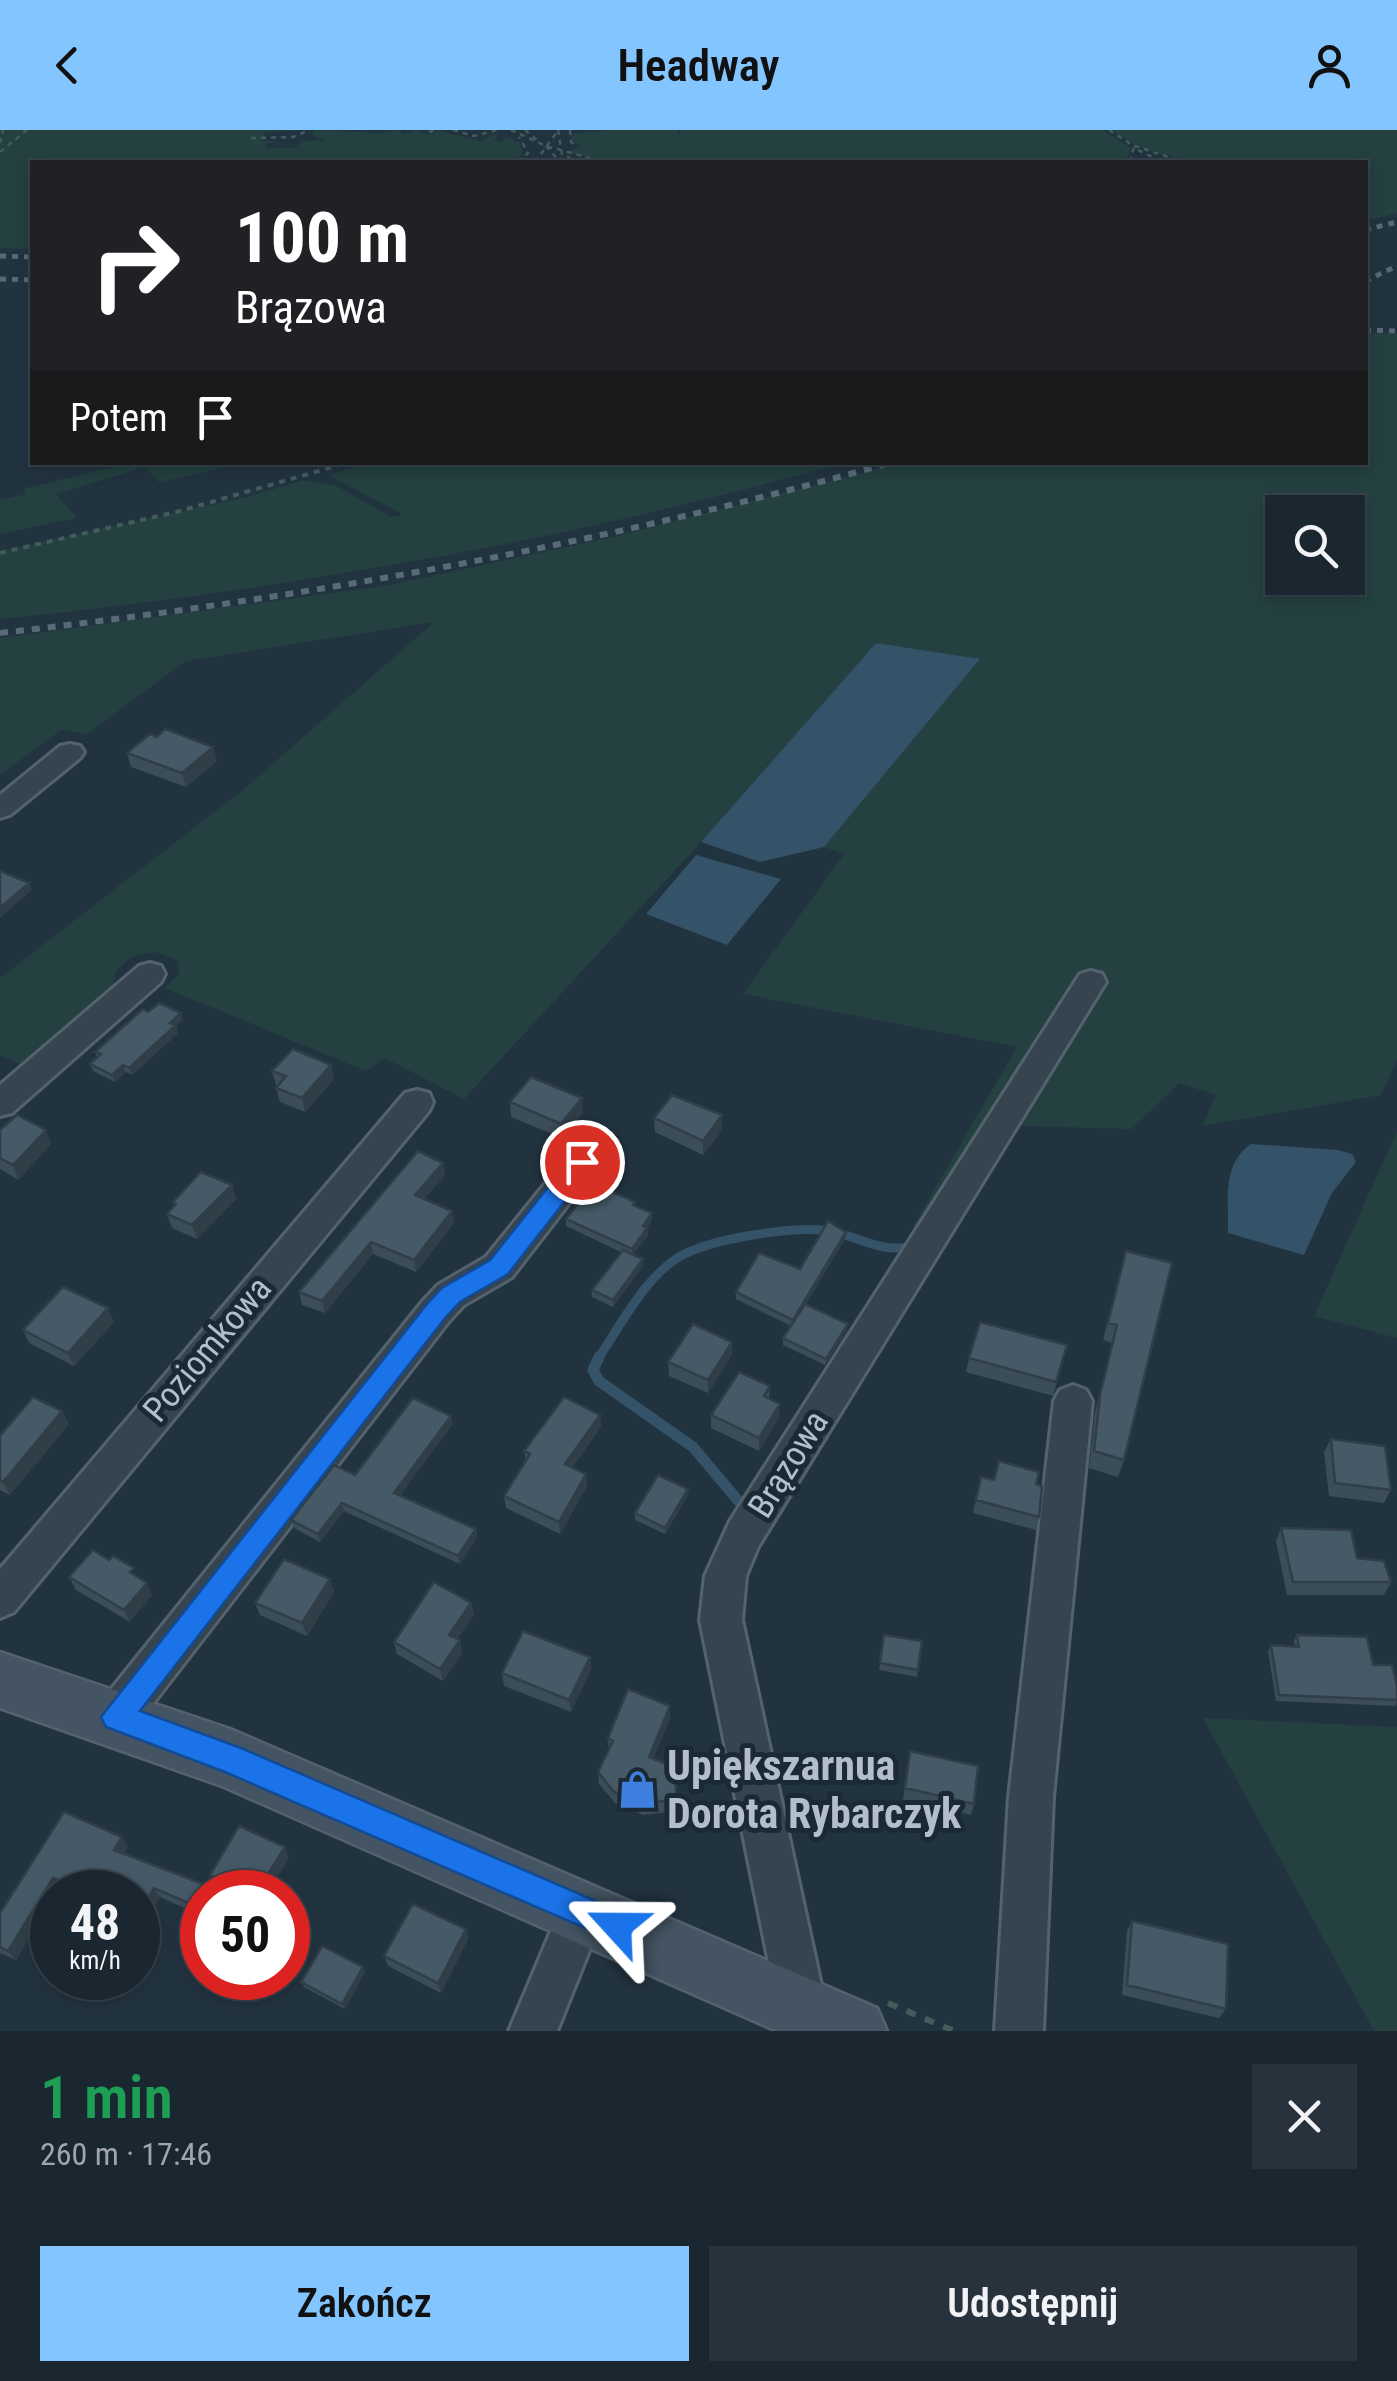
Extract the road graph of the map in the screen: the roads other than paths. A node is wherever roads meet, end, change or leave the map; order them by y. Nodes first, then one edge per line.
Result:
1 (70, 752) dead end
2 (0, 809) edge
3 (150, 974) dead end
4 (1091, 982) dead end
5 (417, 1102) dead end
6 (0, 1104) edge
7 (582, 1162) dead end
8 (1073, 1402) dead end
9 (0, 1598) edge
10 (0, 1680) edge
11 (116, 1717) junction
12 (582, 1911) junction
13 (828, 2020) edge
14 (533, 2031) edge
15 (1019, 2031) edge

1 - 2 street
3 - 6 street
4 - 13 street, Brązowa
5 - 9 street, Poziomkowa
7 - 11 street
8 - 15 street
10 - 11 main road
11 - 12 main road
12 - 13 main road
12 - 14 street

